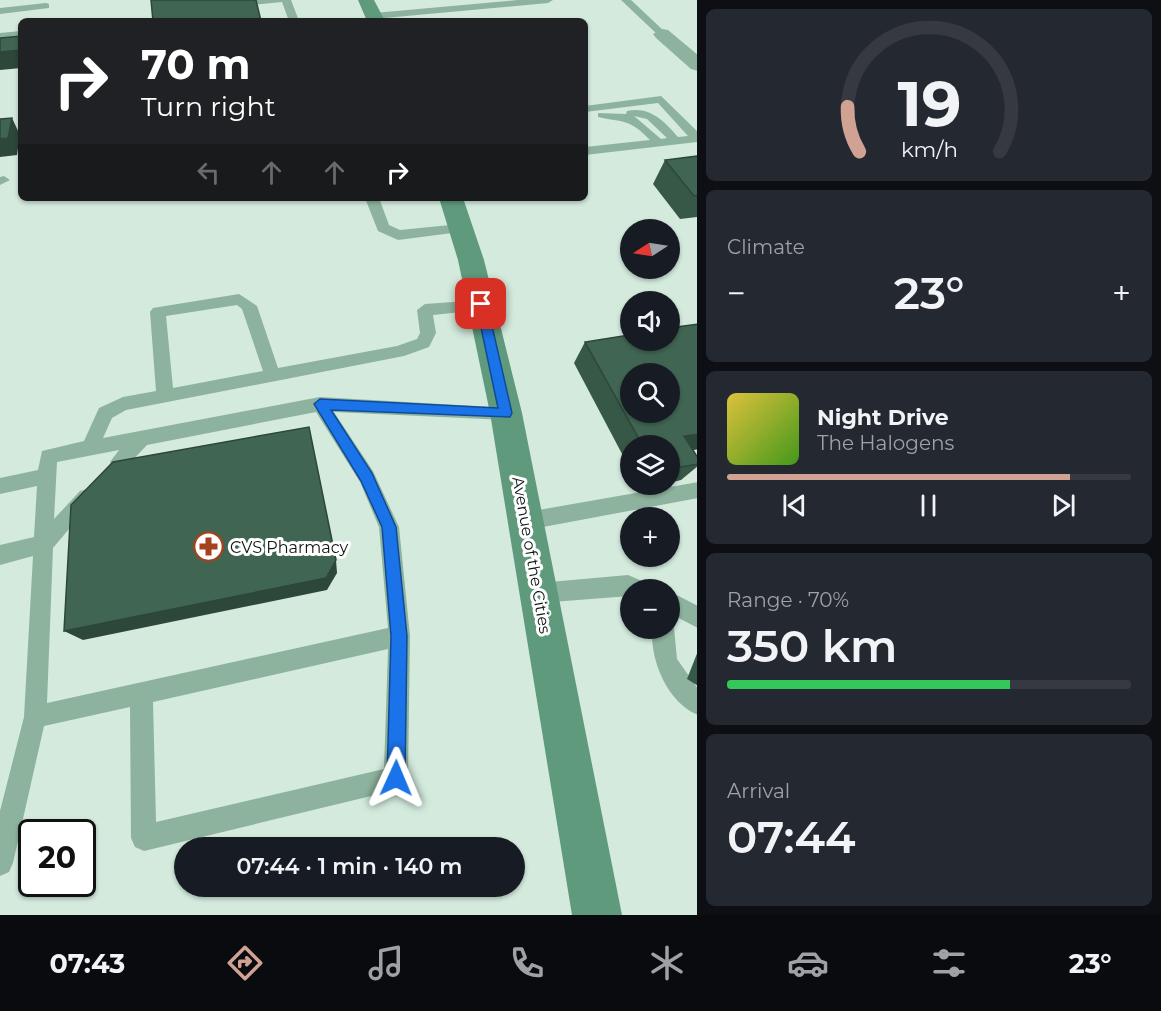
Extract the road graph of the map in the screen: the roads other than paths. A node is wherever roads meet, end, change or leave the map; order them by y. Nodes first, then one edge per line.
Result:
1 (280, 0) edge
2 (286, 0) edge
3 (366, 0) edge
4 (428, 0) edge
5 (548, 0) edge
6 (626, 0) edge
7 (227, 5) edge
8 (46, 6) dead end
9 (0, 11) edge
10 (435, 11) junction
11 (293, 18) edge
12 (375, 18) edge
13 (382, 18) edge
14 (18, 34) edge
15 (662, 34) joint
16 (0, 36) edge
17 (697, 64) edge
18 (588, 109) edge
19 (612, 114) junction
20 (588, 117) edge
21 (697, 138) edge
22 (675, 140) junction
23 (658, 142) junction
24 (588, 151) edge
25 (373, 201) edge
26 (455, 213) edge
27 (481, 304) junction
28 (273, 376) junction
29 (165, 396) junction
30 (320, 404) junction
31 (506, 413) junction
32 (142, 438) junction
33 (90, 448) junction
34 (119, 462) edge
35 (47, 476) junction
36 (0, 486) edge
37 (95, 488) edge
38 (697, 490) edge
39 (527, 521) junction
40 (44, 544) junction
41 (0, 555) edge
42 (620, 586) edge
43 (539, 593) junction
44 (680, 608) edge
45 (697, 617) edge
46 (399, 636) junction
47 (664, 639) edge
48 (141, 693) junction
49 (697, 703) edge
50 (35, 717) junction
51 (7, 800) edge
52 (0, 864) edge
53 (597, 915) edge

1 - 7 lane
2 - 11 lane
3 - 12 main road
4 - 10 lane
5 - 10 lane
6 - 15 lane
8 - 9 lane
10 - 13 lane
14 - 16 lane
15 - 17 street
18 - 21 lane
19 - 20 lane
19 - 22 lane
19 - 23 lane
21 - 22 lane
22 - 23 lane
23 - 24 lane
25 - 26 lane
26 - 27 main road, Avenue of the Cities
27 - 28 lane
27 - 31 main road, Avenue of the Cities
28 - 29 lane
28 - 29 lane
29 - 33 lane
30 - 31 lane
30 - 32 lane
30 - 46 lane
31 - 39 main road, Avenue of the Cities
32 - 33 lane
32 - 34 lane
33 - 35 lane
35 - 36 lane
35 - 40 lane
37 - 40 lane
38 - 39 lane
39 - 43 main road, Avenue of the Cities
40 - 41 lane
40 - 50 lane
42 - 43 lane
43 - 53 main road, Avenue of the Cities
44 - 45 lane
46 - 48 lane
46 - 48 lane
47 - 49 lane
48 - 50 lane
50 - 51 lane
51 - 52 lane

